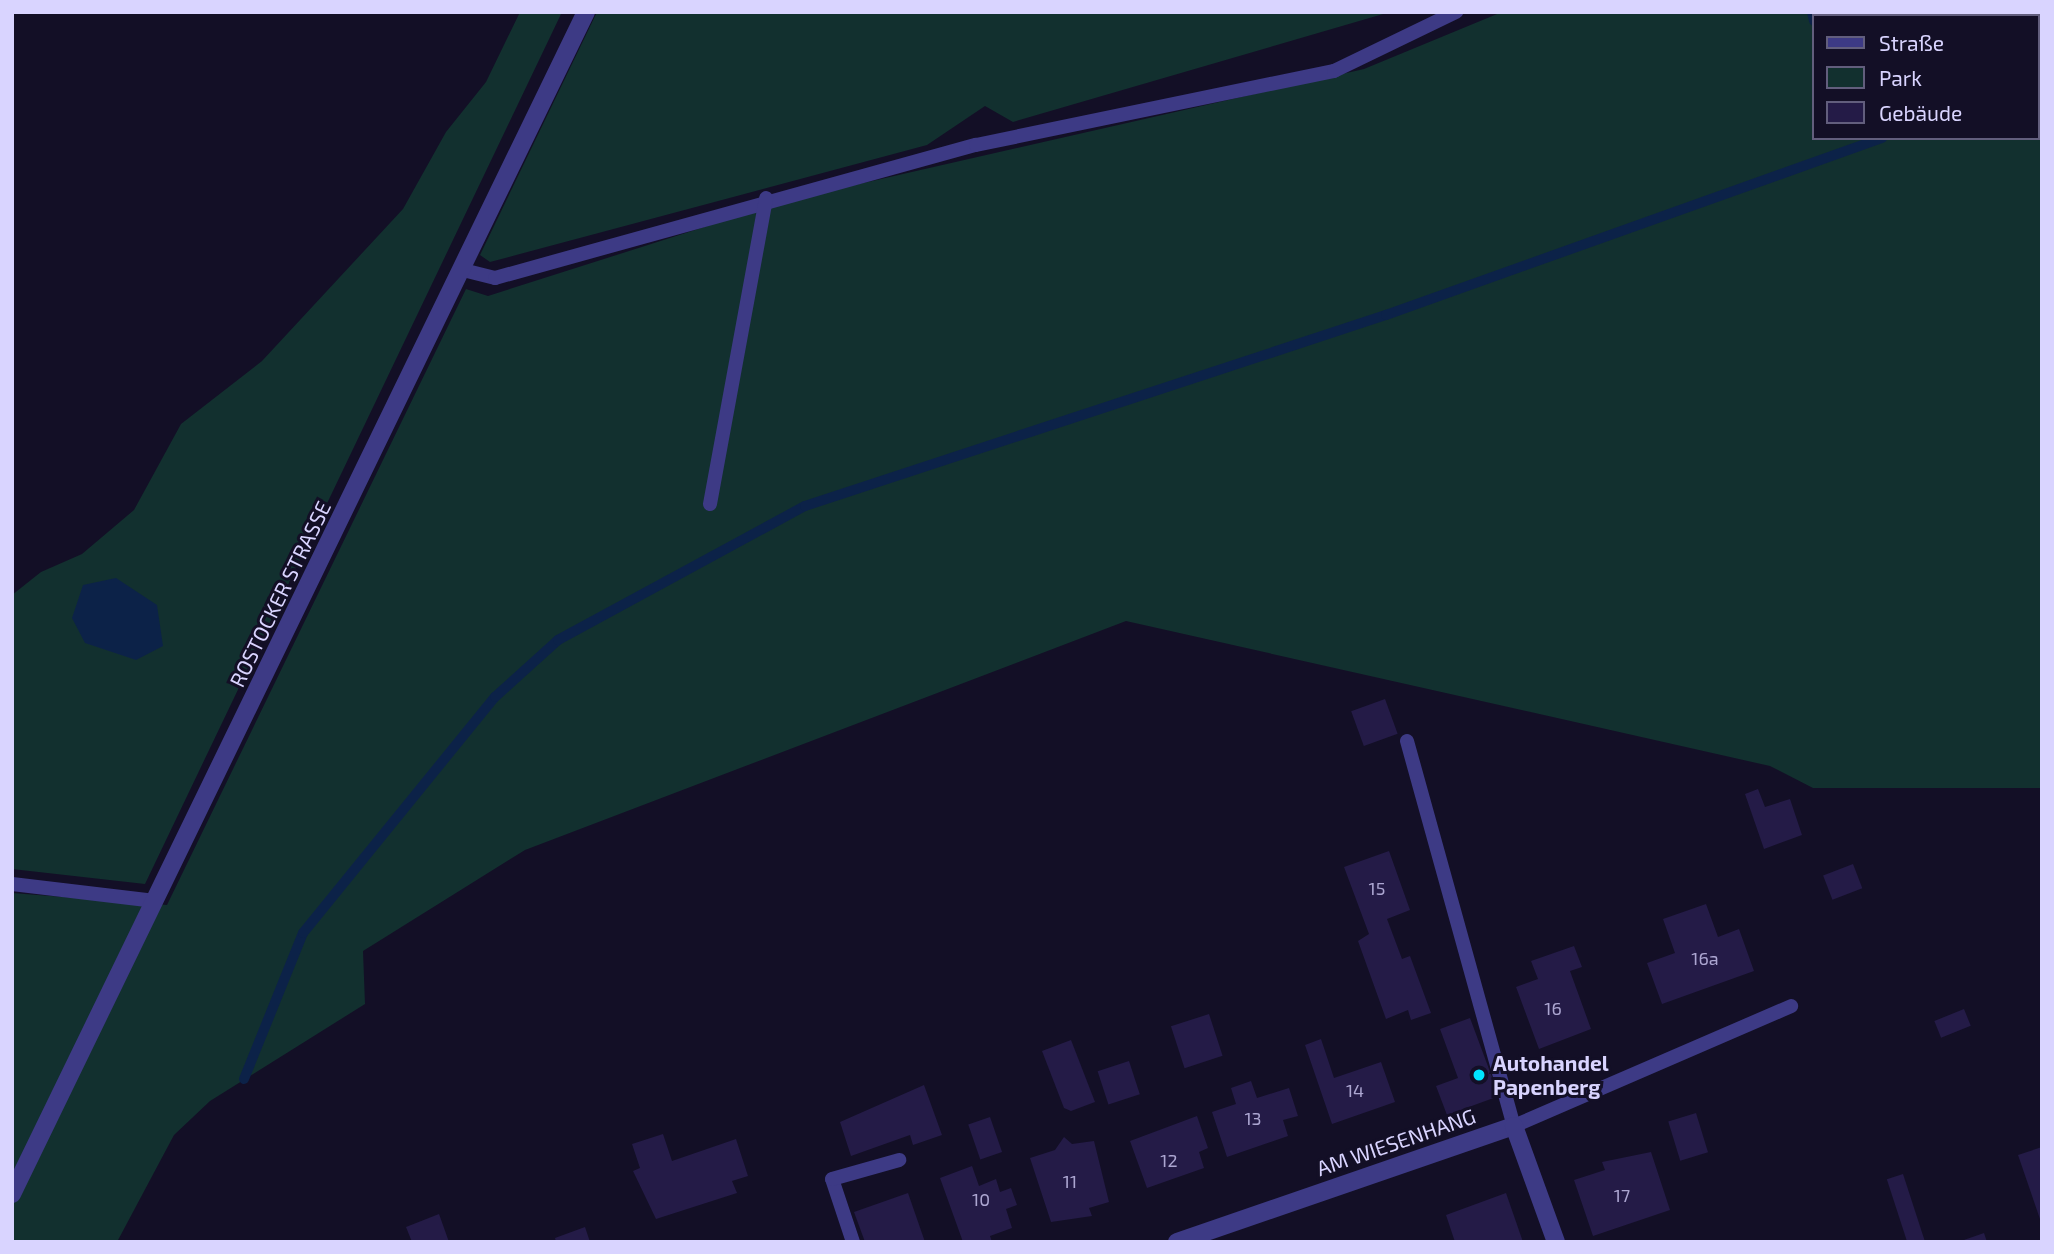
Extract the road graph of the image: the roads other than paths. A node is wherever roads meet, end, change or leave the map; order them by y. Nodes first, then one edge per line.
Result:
1 (586, 12) edge
2 (1456, 12) edge
3 (766, 198) junction
4 (463, 270) junction
5 (710, 504) dead end
6 (1407, 741) dead end
7 (12, 884) edge
8 (155, 901) junction
9 (1791, 1006) dead end
10 (1514, 1126) junction
11 (899, 1160) dead end
12 (12, 1194) edge
13 (853, 1242) edge
14 (1177, 1242) edge
15 (1556, 1242) edge

1 - 4 street, ROSTOCKER STRASSE
2 - 3 lane
3 - 4 lane
3 - 5 lane
4 - 8 street, ROSTOCKER STRASSE
6 - 10 lane
7 - 8 lane
8 - 12 street, ROSTOCKER STRASSE
9 - 10 lane
10 - 14 street, AM WIESENHANG
10 - 15 street
11 - 13 lane

